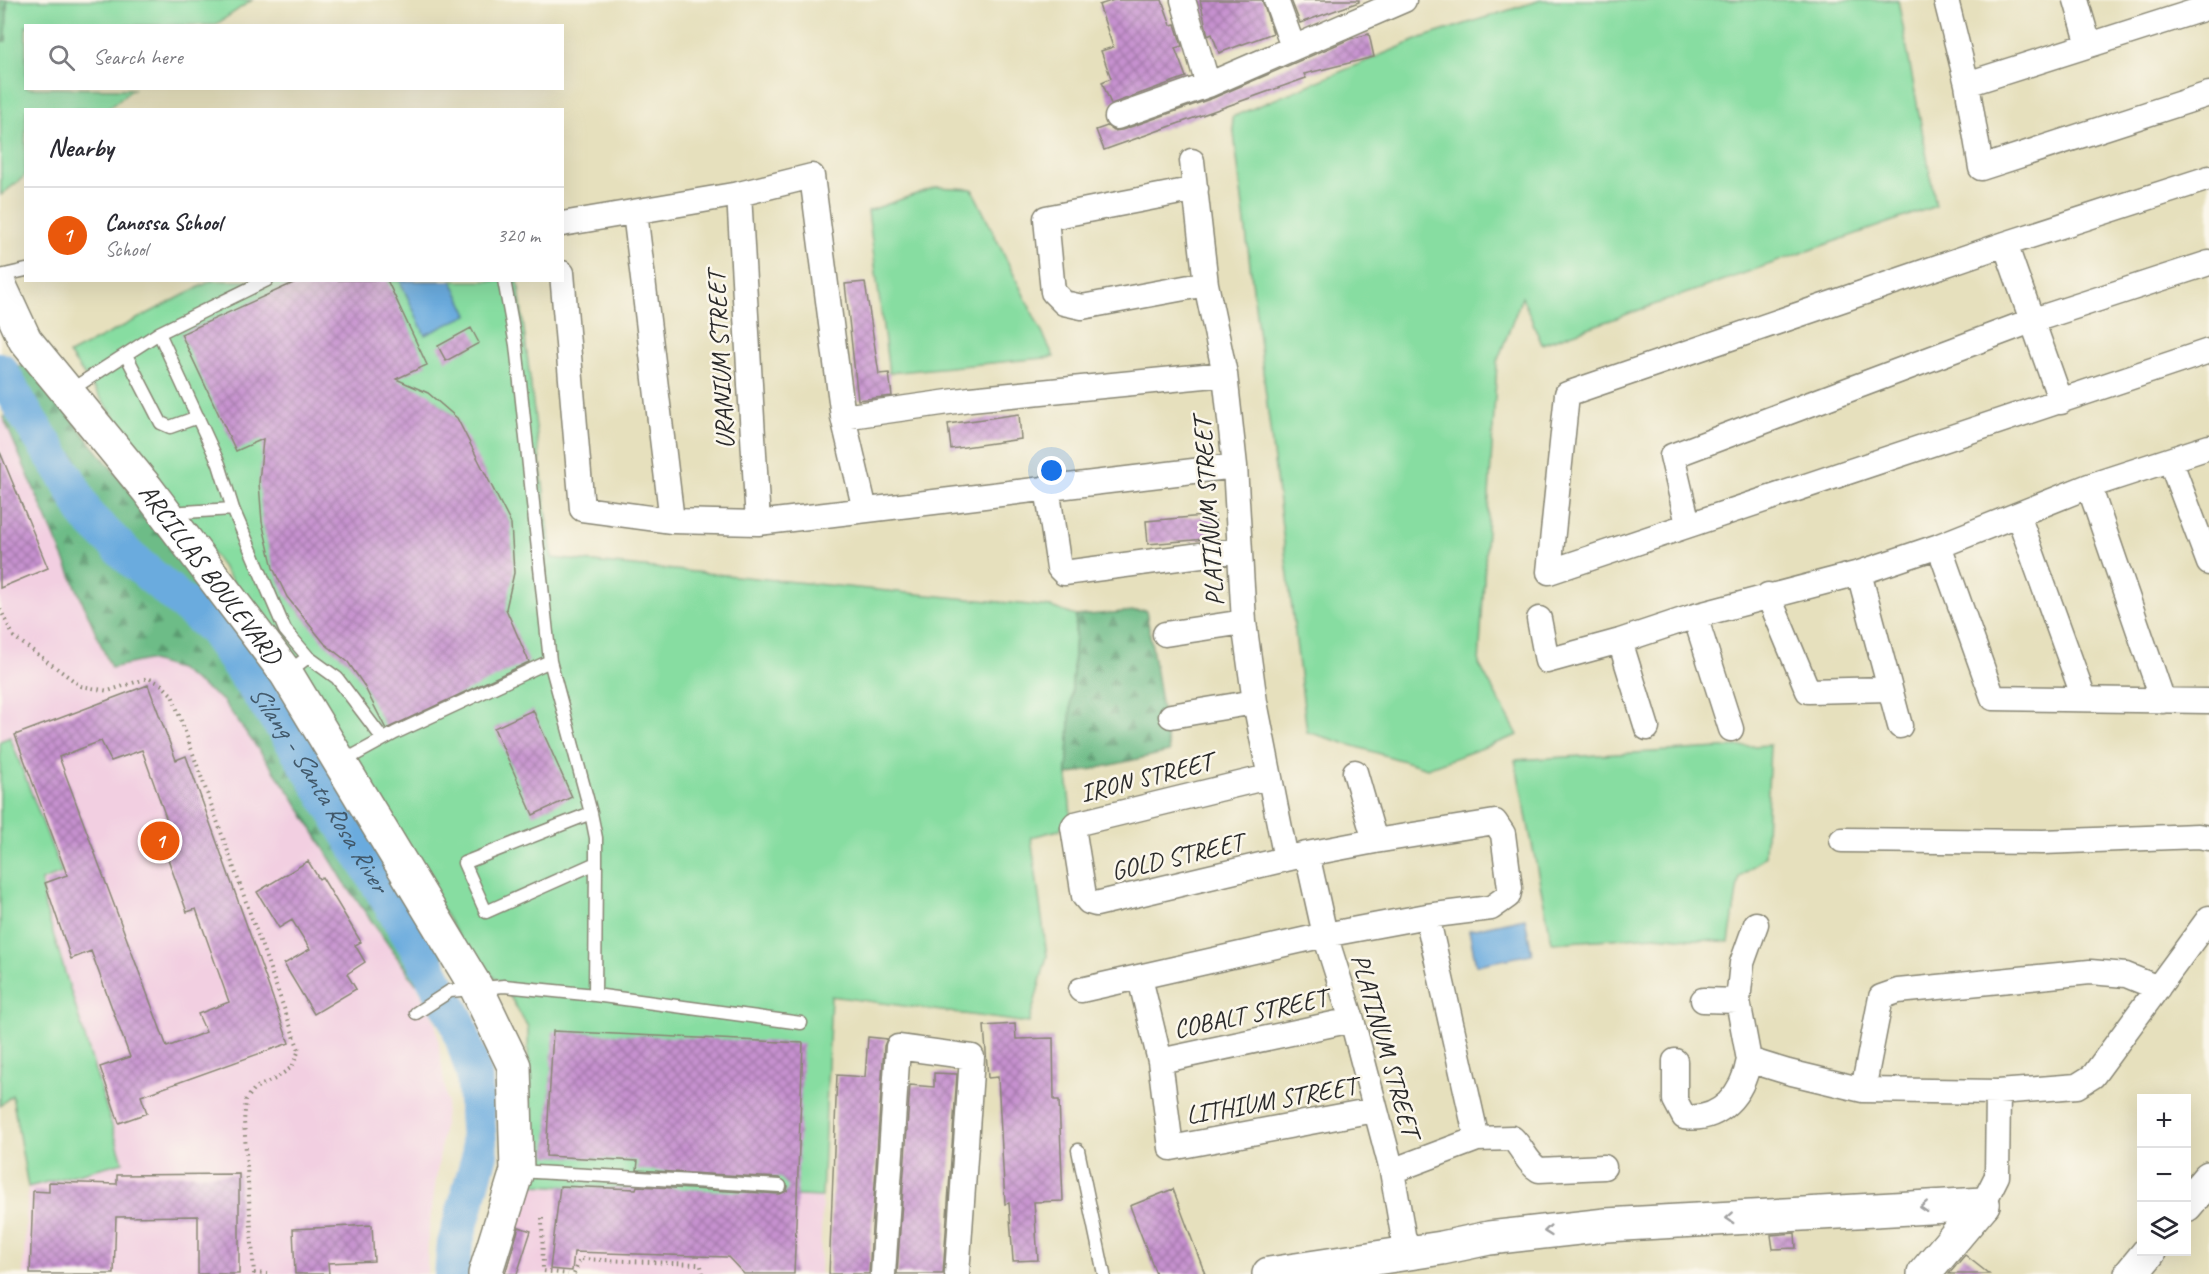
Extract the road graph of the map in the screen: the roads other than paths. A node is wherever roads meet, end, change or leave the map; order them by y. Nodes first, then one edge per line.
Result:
1 (1183, 0) edge
2 (1276, 0) edge
3 (1404, 0) edge
4 (1946, 0) edge
5 (2076, 0) edge
6 (2209, 7) edge
7 (1356, 10) edge
8 (2089, 45) junction
9 (1293, 47) junction
10 (1967, 84) junction
11 (1208, 85) junction
12 (2209, 94) edge
13 (1117, 117) dead end
14 (1192, 161) dead end
15 (2209, 178) edge
16 (1196, 189) junction
17 (739, 194) junction
18 (634, 212) junction
19 (564, 224) edge
20 (2005, 244) junction
21 (2209, 263) edge
22 (24, 270) edge
23 (0, 276) edge
24 (263, 282) edge
25 (504, 282) edge
26 (563, 282) edge
27 (1206, 284) junction
28 (0, 286) edge
29 (2031, 321) junction
30 (159, 333) junction
31 (2209, 351) edge
32 (126, 355) junction
33 (1226, 374) junction
34 (67, 392) junction
35 (2061, 402) junction
36 (198, 417) junction
37 (843, 417) junction
38 (2209, 447) edge
39 (2170, 460) junction
40 (1235, 466) junction
41 (2089, 486) junction
42 (1047, 487) junction
43 (233, 509) junction
44 (864, 510) junction
45 (166, 514) junction
46 (2018, 515) junction
47 (672, 521) junction
48 (758, 523) junction
49 (1688, 524) junction
50 (1939, 546) junction
51 (1239, 550) junction
52 (2209, 563) edge
53 (1859, 573) junction
54 (1768, 595) junction
55 (1695, 616) junction
56 (1539, 619) dead end
57 (1244, 622) junction
58 (1165, 634) dead end
59 (1620, 641) junction
60 (550, 661) junction
61 (297, 665) junction
62 (1889, 689) junction
63 (2084, 698) junction
64 (2163, 701) junction
65 (2209, 701) edge
66 (1255, 702) junction
67 (1171, 716) dead end
68 (1900, 726) dead end
69 (1647, 728) dead end
70 (1731, 729) dead end
71 (383, 739) junction
72 (341, 762) junction
73 (1356, 772) dead end
74 (1268, 777) junction
75 (591, 813) junction
76 (2209, 838) edge
77 (1842, 840) dead end
78 (1375, 841) junction
79 (1296, 856) junction
80 (596, 863) junction
81 (1084, 896) joint
82 (1427, 916) junction
83 (2209, 918) edge
84 (1756, 924) dead end
85 (1325, 935) junction
86 (1140, 978) junction
87 (2158, 988) junction
88 (463, 989) junction
89 (1081, 990) dead end
90 (595, 995) junction
91 (1703, 1000) dead end
92 (1738, 1002) junction
93 (416, 1013) dead end
94 (1352, 1020) junction
95 (801, 1023) dead end
96 (1749, 1060) junction
97 (1160, 1061) junction
98 (1675, 1061) dead end
99 (1863, 1090) junction
100 (1998, 1092) junction
101 (1374, 1110) junction
102 (1477, 1139) junction
103 (1078, 1150) dead end
104 (1605, 1167) dead end
105 (517, 1171) junction
106 (1392, 1171) junction
107 (2209, 1178) edge
108 (780, 1186) dead end
109 (2189, 1202) edge
110 (1983, 1204) junction
111 (1406, 1252) junction
112 (2145, 1256) edge
113 (485, 1274) edge
114 (883, 1274) edge
115 (957, 1274) edge
116 (1104, 1274) edge
117 (1269, 1274) edge
118 (1924, 1274) edge
119 (2131, 1274) edge

1 - 11 street
2 - 9 street
3 - 7 street
4 - 10 street
5 - 8 street
6 - 8 street
7 - 9 street
8 - 10 street
9 - 11 street
10 - 12 street
11 - 13 street
14 - 16 street, PLATINUM STREET
15 - 20 street
16 - 27 street, PLATINUM STREET
16 - 27 street
17 - 18 street
17 - 37 street
17 - 48 street, URANIUM STREET
18 - 19 street
18 - 47 street
20 - 29 street
20 - 49 street
21 - 29 street
22 - 23 lane
24 - 30 lane
25 - 60 lane
26 - 47 street
27 - 33 street, PLATINUM STREET
28 - 34 main road, ARCILLAS BOULEVARD
29 - 35 street
29 - 49 street
30 - 32 lane
30 - 36 lane
31 - 35 street
32 - 34 lane
32 - 36 lane
33 - 37 street
33 - 40 street, PLATINUM STREET
34 - 45 main road, ARCILLAS BOULEVARD
35 - 49 street
36 - 43 lane
37 - 44 street
38 - 39 street
39 - 41 street
39 - 52 street
40 - 42 street
40 - 51 street, PLATINUM STREET
41 - 46 street
41 - 64 street
42 - 44 street
42 - 51 street
43 - 45 lane
43 - 61 lane
44 - 48 street
45 - 61 main road, ARCILLAS BOULEVARD
46 - 50 street
46 - 63 street
47 - 48 street
50 - 53 street
50 - 63 street
51 - 57 street, PLATINUM STREET
53 - 54 street
53 - 62 street
54 - 55 street
54 - 62 street
55 - 59 street
55 - 70 street
56 - 59 street
57 - 58 street
57 - 66 street, PLATINUM STREET
59 - 69 street
60 - 71 lane
60 - 75 lane
61 - 71 lane
61 - 72 main road, ARCILLAS BOULEVARD
62 - 68 street
63 - 64 street
64 - 65 street
66 - 67 street
66 - 74 street, PLATINUM STREET
71 - 72 lane
72 - 88 main road, ARCILLAS BOULEVARD
73 - 78 street
74 - 79 street, PLATINUM STREET
74 - 81 street, IRON STREET
75 - 80 lane
75 - 80 lane
76 - 77 street
78 - 79 street, GOLD STREET
78 - 82 street, GOLD STREET
79 - 81 street, GOLD STREET
79 - 85 street, PLATINUM STREET
80 - 90 lane
82 - 85 street
82 - 102 street
83 - 87 street
84 - 92 street
85 - 86 street
85 - 94 street, PLATINUM STREET
86 - 89 street
86 - 97 street, LITHIUM STREET
87 - 99 street
87 - 100 street
88 - 90 lane
88 - 93 lane
88 - 105 main road, ARCILLAS BOULEVARD
90 - 95 lane
91 - 92 street
92 - 96 street
94 - 97 street, COBALT STREET
94 - 101 street, PLATINUM STREET
96 - 98 street
96 - 99 street
97 - 101 street, LITHIUM STREET
99 - 100 street
100 - 110 street
101 - 106 street, PLATINUM STREET
102 - 104 street
102 - 106 street
103 - 116 lane
105 - 108 lane
105 - 113 main road, ARCILLAS BOULEVARD
106 - 111 street, PLATINUM STREET
107 - 109 main road
110 -> 111 main road
110 - 118 main road
111 - 117 main road
112 - 119 main road
114 - 115 street

